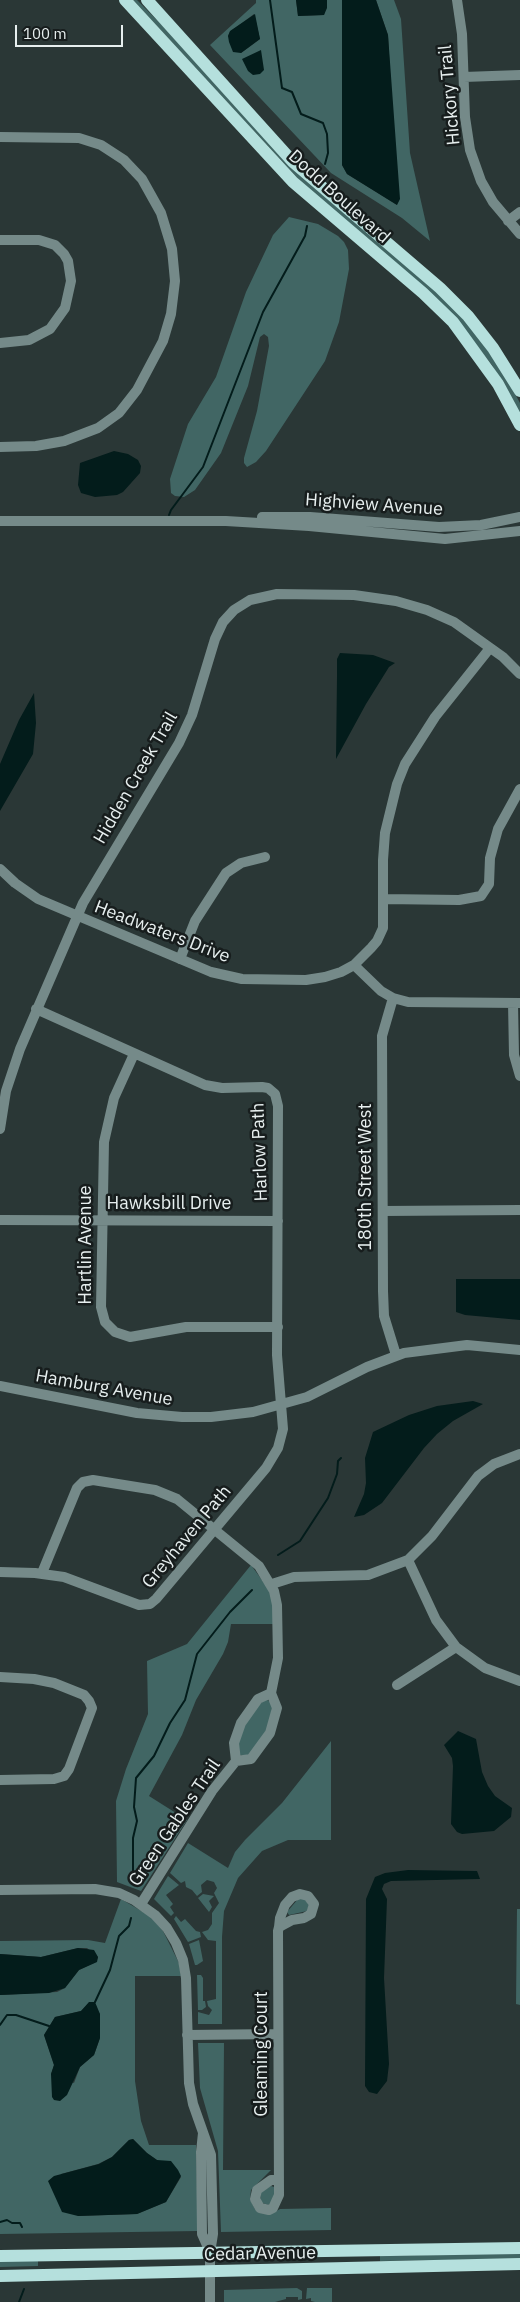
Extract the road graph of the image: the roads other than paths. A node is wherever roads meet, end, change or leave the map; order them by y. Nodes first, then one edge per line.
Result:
1 (125, 0) edge
2 (146, 0) edge
3 (457, 0) edge
4 (520, 75) edge
5 (464, 77) junction
6 (0, 137) edge
7 (520, 212) edge
8 (508, 222) junction
9 (520, 234) edge
10 (0, 240) edge
11 (0, 343) edge
12 (520, 391) edge
13 (520, 425) edge
14 (0, 447) edge
15 (520, 517) edge
16 (0, 521) edge
17 (226, 521) junction
18 (520, 531) edge
19 (490, 648) junction
20 (520, 674) edge
21 (520, 791) edge
22 (265, 857) dead end
23 (0, 869) edge
24 (384, 899) junction
25 (77, 917) junction
26 (180, 959) junction
27 (354, 965) junction
28 (393, 998) junction
29 (516, 1003) edge
30 (36, 1009) junction
31 (134, 1054) junction
32 (520, 1076) edge
33 (0, 1129) edge
34 (520, 1210) edge
35 (383, 1211) junction
36 (0, 1220) edge
37 (102, 1220) junction
38 (278, 1221) junction
39 (278, 1326) junction
40 (520, 1350) edge
41 (396, 1355) junction
42 (0, 1386) edge
43 (283, 1405) junction
44 (520, 1454) edge
45 (215, 1529) junction
46 (408, 1560) junction
47 (0, 1572) edge
48 (42, 1573) junction
49 (272, 1584) junction
50 (456, 1647) junction
51 (0, 1678) edge
52 (520, 1681) edge
53 (397, 1685) dead end
54 (271, 1693) junction
55 (236, 1761) junction
56 (0, 1780) edge
57 (0, 1890) edge
58 (141, 1904) junction
59 (279, 1927) dead end
60 (278, 2034) junction
61 (187, 2035) junction
62 (203, 2132) junction
63 (279, 2180) dead end
64 (520, 2248) edge
65 (210, 2253) junction
66 (0, 2256) edge
67 (520, 2264) edge
68 (210, 2272) junction
69 (0, 2276) edge
70 (210, 2302) edge

1 - 13 main road, Dodd Boulevard
2 - 12 main road, Dodd Boulevard
3 - 5 street, Hickory Trail
4 - 5 street
5 - 8 street, Hickory Trail
6 - 14 street
7 - 8 street
8 - 9 street, Hickory Trail
10 - 11 street
15 - 17 street, Highview Avenue
16 - 17 street, Highview Avenue
17 - 18 street, Highview Avenue
19 - 20 street, Hidden Creek Trail
19 - 24 street, Headwaters Drive
19 - 25 street, Hidden Creek Trail
21 - 24 street
22 - 26 street
23 - 25 street, Headwaters Drive
24 - 27 street, Headwaters Drive
25 - 26 street, Headwaters Drive
25 - 30 street, Hidden Creek Trail
26 - 27 street, Headwaters Drive
27 - 28 street
28 - 29 street
28 - 35 street, 180th Street West
29 - 32 street
30 - 31 street, Harlow Path
30 - 33 street, Hidden Creek Trail
31 - 37 street, Hartlin Avenue
31 - 38 street, Harlow Path
34 - 35 street
35 - 41 street, 180th Street West
36 - 37 street, Hawksbill Drive
37 - 38 street, Hawksbill Drive
37 - 39 street, Hartlin Avenue
38 - 39 street, Harlow Path
39 - 43 street, Harlow Path
40 - 41 street, Hamburg Avenue
41 - 43 street, Hamburg Avenue
42 - 43 street, Hamburg Avenue
43 - 45 street, Greyhaven Path
44 - 46 street
45 - 48 street, Greyhaven Path
45 - 48 street, Green Gables Trail
45 - 49 street, Green Gables Trail
46 - 49 street
46 - 50 street
47 - 48 street, Greyhaven Path
49 - 54 street, Green Gables Trail
50 - 52 street
50 - 53 street
51 - 56 street
54 - 55 street, Green Gables Trail
54 - 55 street, Green Gables Trail
55 - 58 street, Green Gables Trail
57 - 58 street
58 - 61 street
59 - 60 street, Gleaming Court
60 - 61 street
60 - 63 street, Gleaming Court
61 - 62 street
62 - 65 street
62 - 65 street
64 - 65 main road, Cedar Avenue
65 - 66 main road, Cedar Avenue
65 - 68 street
67 - 68 main road, Cedar Avenue
68 - 69 main road, Cedar Avenue
68 - 70 street

